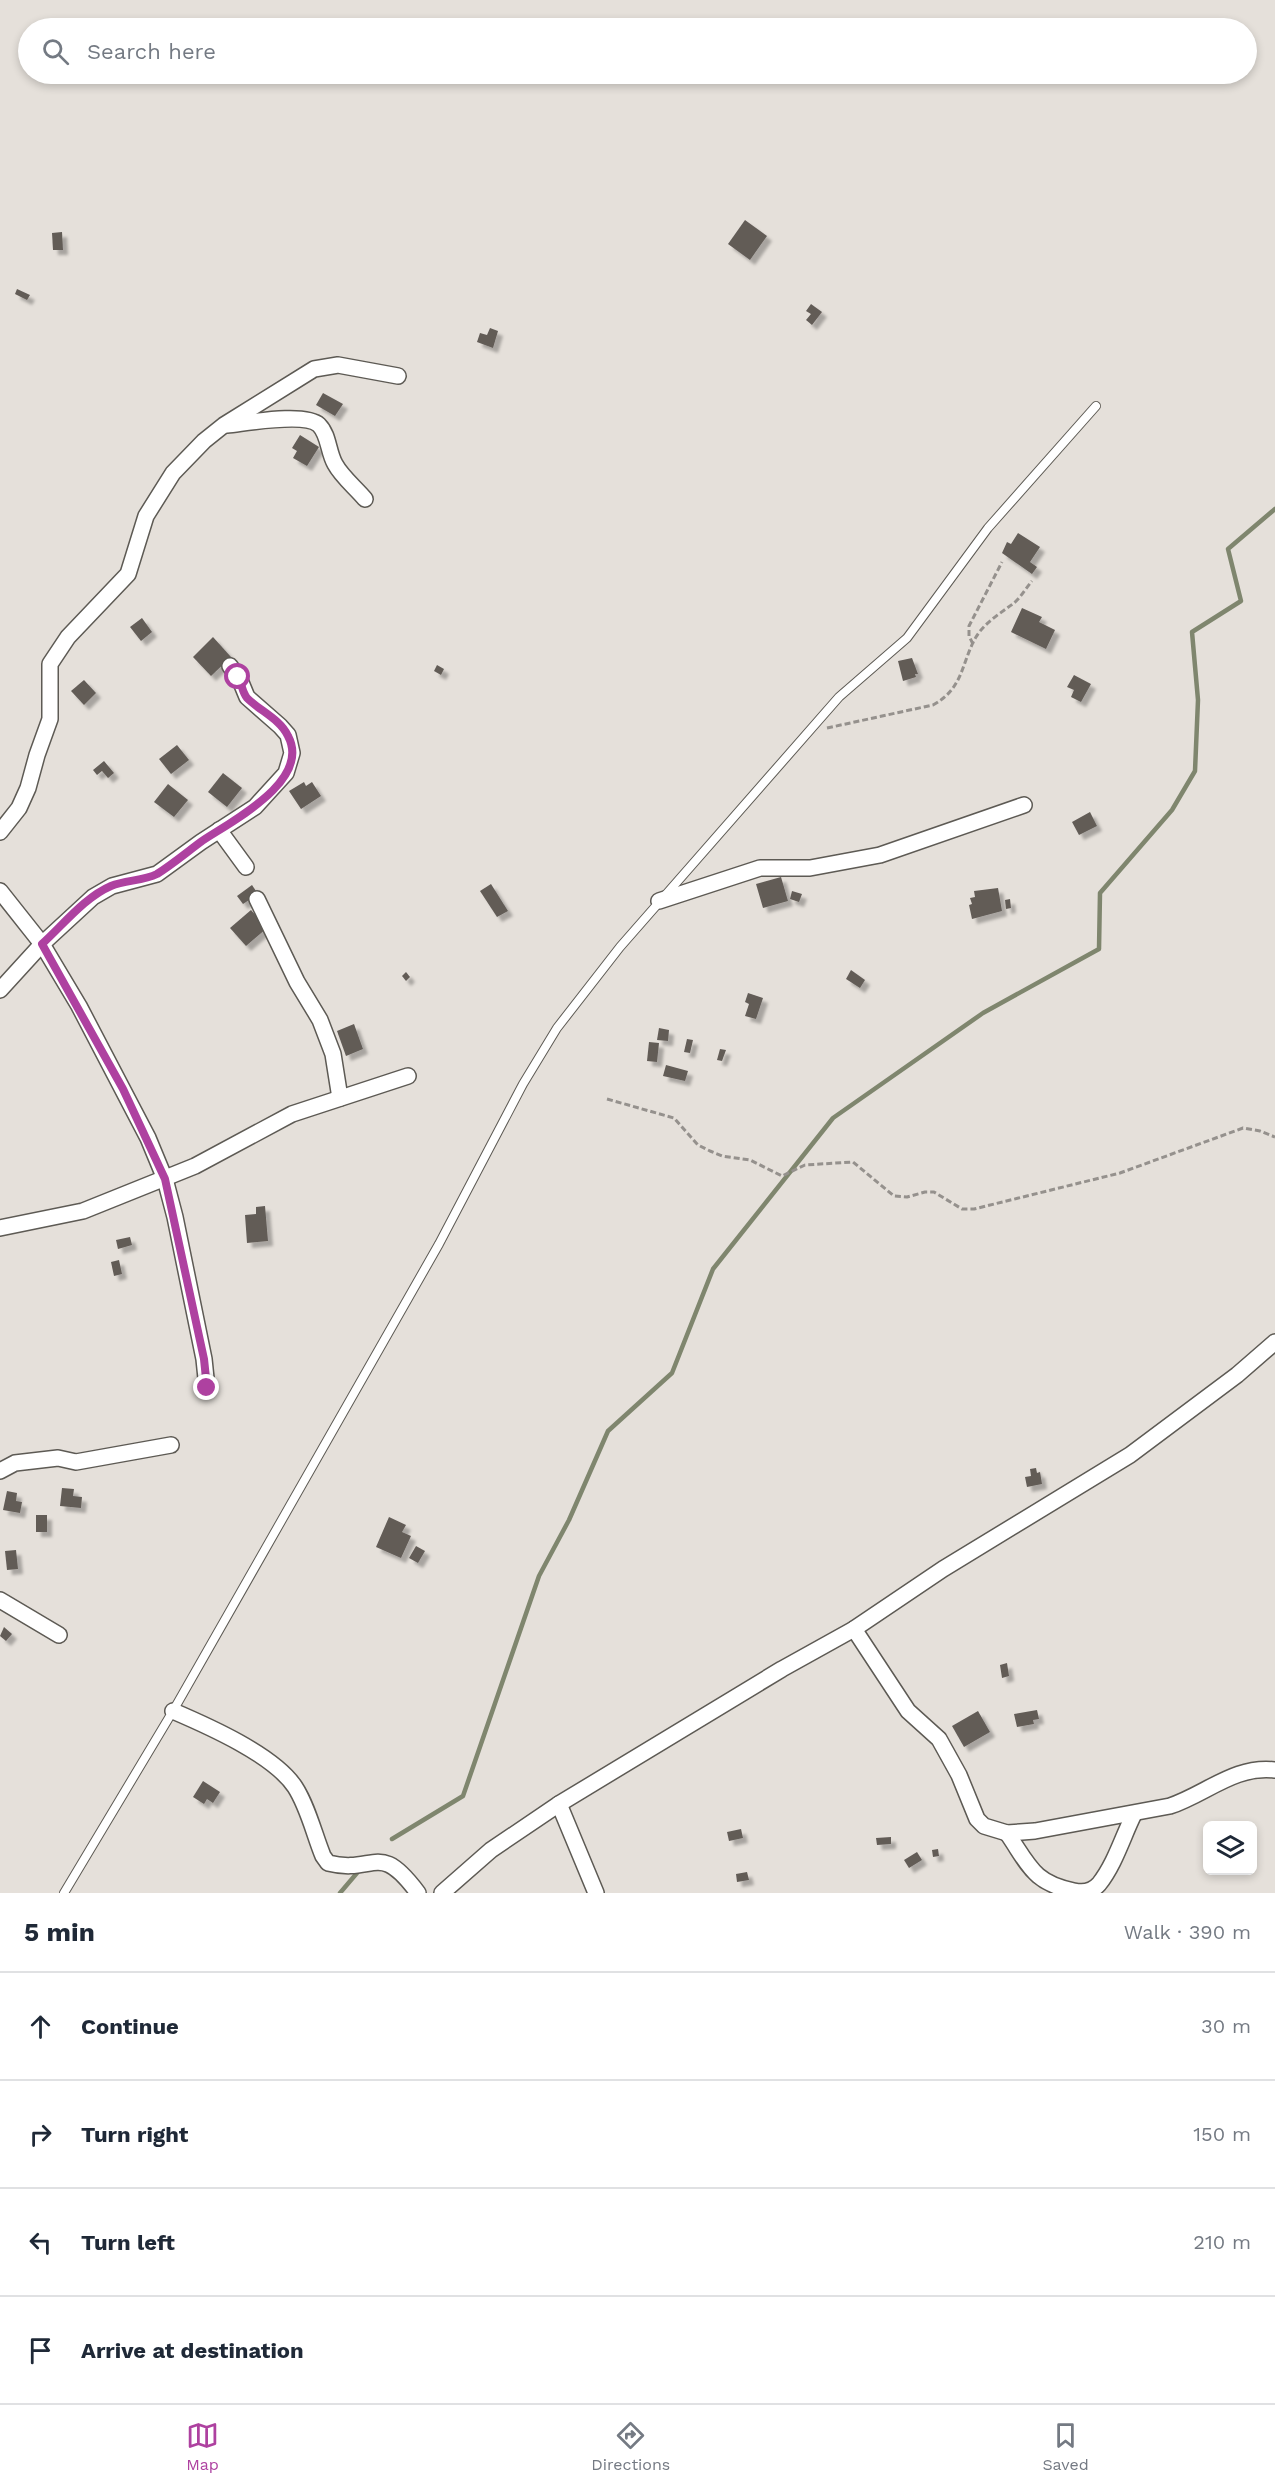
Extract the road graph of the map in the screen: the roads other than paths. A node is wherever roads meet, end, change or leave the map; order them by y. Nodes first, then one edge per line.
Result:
1 (398, 376) dead end
2 (1096, 406) dead end
3 (225, 425) junction
4 (365, 499) dead end
5 (230, 666) dead end
6 (1024, 805) dead end
7 (219, 830) junction
8 (0, 832) edge
9 (246, 867) dead end
10 (0, 891) edge
11 (257, 899) dead end
12 (659, 901) junction
13 (42, 944) junction
14 (0, 990) edge
15 (408, 1076) dead end
16 (340, 1098) junction
17 (165, 1179) junction
18 (0, 1228) edge
19 (1275, 1342) edge
20 (207, 1388) dead end
21 (171, 1445) dead end
22 (0, 1471) edge
23 (0, 1600) edge
24 (854, 1629) junction
25 (59, 1635) dead end
26 (173, 1711) junction
27 (1275, 1770) edge
28 (559, 1804) junction
29 (1134, 1814) junction
30 (1007, 1833) junction
31 (64, 1893) edge
32 (418, 1893) edge
33 (442, 1893) edge
34 (596, 1893) edge

1 - 3 street
2 - 12 lane
3 - 4 street
3 - 8 street
5 - 7 street
6 - 12 street
7 - 9 street
7 - 13 street
10 - 13 street
11 - 16 street
12 - 26 lane
13 - 14 street
13 - 17 street
15 - 16 street
16 - 17 street
17 - 18 street
17 - 20 street
19 - 24 street
21 - 22 street
23 - 25 street
24 - 28 street
24 - 30 street
26 - 31 lane
26 - 32 street
27 - 29 street
28 - 33 street
28 - 34 street
29 - 30 street
29 - 30 street

